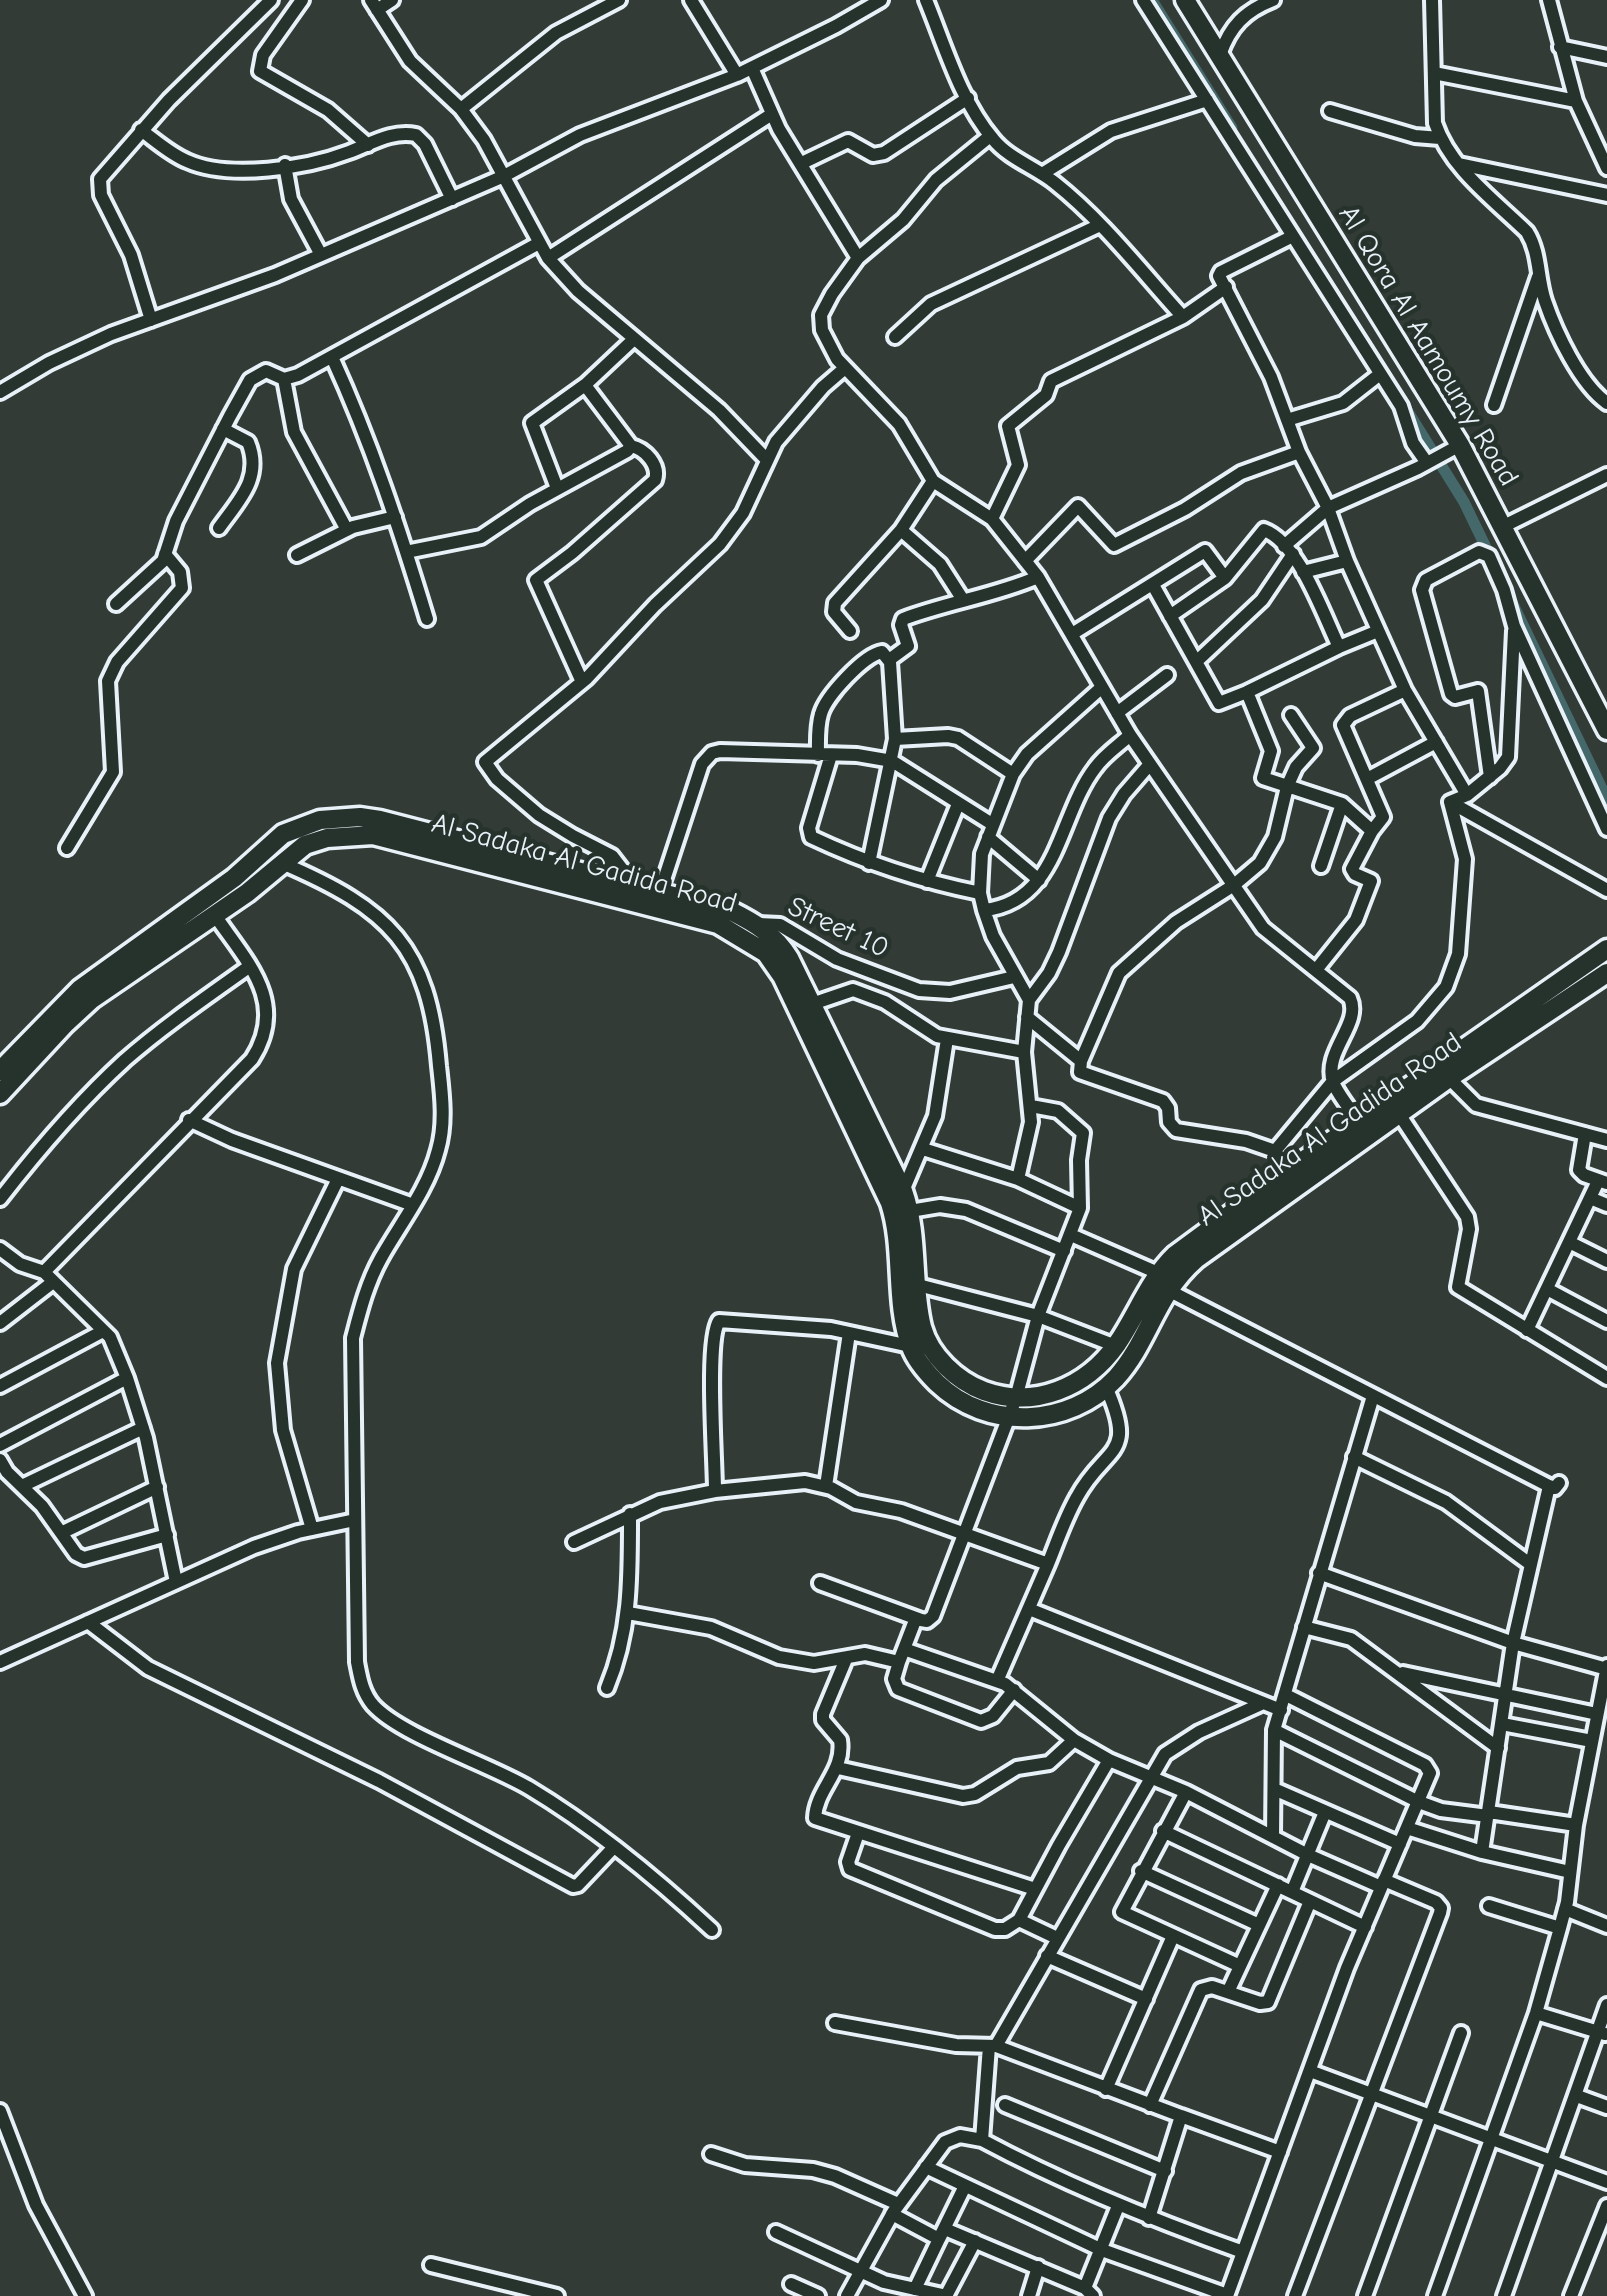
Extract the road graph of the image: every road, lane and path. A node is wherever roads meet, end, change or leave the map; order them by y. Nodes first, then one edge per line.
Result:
1 (271, 0) edge
2 (302, 0) edge
3 (392, 0) edge
4 (619, 0) edge
5 (692, 0) edge
6 (881, 0) edge
7 (926, 0) edge
8 (1143, 0) edge
9 (1185, 0) edge
10 (1274, 0) edge
11 (1432, 0) edge
12 (1549, 0) edge
13 (374, 5) edge
14 (1560, 47) junction
15 (1220, 55) junction
16 (1607, 56) edge
17 (752, 68) junction
18 (1434, 73) junction
19 (737, 76) junction
20 (968, 98) junction
21 (1206, 100) junction
22 (1576, 100) junction
23 (461, 109) junction
24 (1330, 111) dead end
25 (772, 114) junction
26 (141, 130) junction
27 (990, 136) junction
28 (1440, 138) junction
29 (368, 145) junction
30 (802, 164) junction
31 (1457, 164) junction
32 (285, 166) junction
33 (1607, 168) edge
34 (1042, 174) junction
35 (504, 176) junction
36 (1607, 195) edge
37 (452, 199) junction
38 (1100, 225) junction
39 (1293, 236) junction
40 (539, 242) junction
41 (321, 255) junction
42 (548, 258) junction
43 (858, 258) junction
44 (1539, 274) junction
45 (1226, 286) junction
46 (1183, 317) junction
47 (151, 320) junction
48 (895, 337) dead end
49 (634, 339) junction
50 (332, 356) junction
51 (846, 368) junction
52 (1380, 374) junction
53 (284, 379) junction
54 (585, 385) junction
55 (0, 392) edge
56 (1607, 403) edge
57 (1494, 405) dead end
58 (1287, 420) junction
59 (223, 430) junction
60 (631, 446) junction
61 (1457, 447) junction
62 (1299, 452) junction
63 (768, 460) junction
64 (1429, 462) junction
65 (1607, 475) edge
66 (933, 481) junction
67 (558, 488) junction
68 (1328, 508) junction
69 (396, 517) junction
70 (992, 520) junction
71 (1502, 527) junction
72 (219, 528) dead end
73 (347, 530) junction
74 (901, 530) junction
75 (1289, 550) junction
76 (406, 552) junction
77 (165, 554) junction
78 (297, 555) dead end
79 (1025, 561) junction
80 (1348, 561) junction
81 (1303, 572) junction
82 (1038, 578) junction
83 (1225, 578) junction
84 (1153, 585) junction
85 (963, 600) junction
86 (116, 604) dead end
87 (1170, 616) junction
88 (428, 619) dead end
89 (1514, 626) junction
90 (850, 631) dead end
91 (1378, 631) junction
92 (1072, 634) junction
93 (1339, 646) junction
94 (888, 660) junction
95 (1196, 662) junction
96 (1167, 675) dead end
97 (582, 682) junction
98 (1102, 687) junction
99 (1405, 690) junction
100 (1247, 692) junction
101 (1118, 714) junction
102 (1291, 715) dead end
103 (1605, 720) edge
104 (1130, 736) junction
105 (895, 739) junction
106 (1436, 742) junction
107 (824, 755) junction
108 (892, 761) junction
109 (1150, 764) junction
110 (1012, 774) junction
111 (1490, 777) junction
112 (1367, 779) junction
113 (1287, 787) junction
114 (1467, 795) junction
115 (1450, 802) junction
116 (958, 804) junction
117 (1342, 804) junction
118 (990, 830) junction
119 (1607, 830) edge
120 (1372, 831) junction
121 (67, 848) dead end
122 (262, 854) junction
123 (282, 863) junction
124 (869, 863) junction
125 (1322, 866) dead end
126 (1039, 880) junction
127 (926, 881) junction
128 (1234, 884) junction
129 (635, 886) junction
130 (1607, 890) edge
131 (980, 893) junction
132 (658, 899) junction
133 (210, 906) junction
134 (984, 910) junction
135 (758, 924) junction
136 (1607, 949) edge
137 (250, 966) junction
138 (1316, 970) junction
139 (1607, 973) edge
140 (1014, 977) junction
141 (1028, 1000) junction
142 (812, 1004) junction
143 (1027, 1017) junction
144 (947, 1039) junction
145 (1024, 1052) junction
146 (1082, 1061) junction
147 (0, 1071) edge
148 (1449, 1078) junction
149 (1333, 1081) junction
150 (0, 1094) edge
151 (1031, 1106) junction
152 (1399, 1114) junction
153 (189, 1120) junction
154 (1363, 1129) junction
155 (1585, 1134) junction
156 (1607, 1140) edge
157 (923, 1149) junction
158 (1275, 1151) junction
159 (1293, 1168) junction
160 (338, 1179) junction
161 (1018, 1179) junction
162 (1602, 1182) edge
163 (903, 1192) junction
164 (1590, 1198) junction
165 (0, 1199) edge
166 (413, 1205) junction
167 (1607, 1205) edge
168 (1252, 1207) junction
169 (1080, 1208) junction
170 (910, 1210) junction
171 (1071, 1234) junction
172 (1569, 1242) junction
173 (0, 1249) edge
174 (1064, 1252) junction
175 (1607, 1261) edge
176 (48, 1277) junction
177 (1162, 1281) junction
178 (918, 1285) junction
179 (1547, 1289) junction
180 (1038, 1316) junction
181 (1607, 1321) edge
182 (0, 1323) edge
183 (103, 1330) junction
184 (1527, 1330) junction
185 (849, 1333) junction
186 (913, 1334) junction
187 (1124, 1351) junction
188 (127, 1378) junction
189 (1607, 1378) edge
190 (0, 1386) edge
191 (1106, 1387) junction
192 (1373, 1396) junction
193 (1016, 1398) junction
194 (1009, 1417) junction
195 (143, 1428) junction
196 (0, 1444) edge
197 (1354, 1457) junction
198 (0, 1460) edge
199 (22, 1486) junction
200 (826, 1486) junction
201 (157, 1487) junction
202 (716, 1491) junction
203 (630, 1514) junction
204 (356, 1520) junction
205 (312, 1529) junction
206 (965, 1532) junction
207 (62, 1533) junction
208 (167, 1535) junction
209 (574, 1542) dead end
210 (1048, 1564) junction
211 (1530, 1564) junction
212 (1319, 1573) junction
213 (176, 1582) junction
214 (820, 1583) dead end
215 (1029, 1609) junction
216 (628, 1614) junction
217 (916, 1618) junction
218 (88, 1622) junction
219 (1304, 1627) junction
220 (1512, 1643) junction
221 (902, 1655) junction
222 (846, 1659) junction
223 (0, 1662) edge
224 (1607, 1668) edge
225 (1396, 1671) junction
226 (997, 1681) junction
227 (607, 1688) dead end
228 (1014, 1690) junction
229 (1286, 1694) junction
230 (1506, 1694) junction
231 (1261, 1704) junction
232 (1601, 1706) edge
233 (1281, 1710) junction
234 (1502, 1724) junction
235 (1274, 1730) junction
236 (1074, 1740) junction
237 (1592, 1741) junction
238 (1498, 1748) junction
239 (1110, 1760) junction
240 (838, 1768) junction
241 (1150, 1776) junction
242 (1274, 1789) junction
243 (1186, 1792) junction
244 (1419, 1802) junction
245 (1325, 1812) junction
246 (1488, 1814) junction
247 (1576, 1825) junction
248 (1407, 1828) junction
249 (1163, 1830) junction
250 (858, 1833) junction
251 (1273, 1837) junction
252 (1400, 1844) junction
253 (612, 1848) junction
254 (1482, 1852) junction
255 (1308, 1855) junction
256 (1141, 1871) junction
257 (1570, 1872) junction
258 (1383, 1884) junction
259 (1035, 1889) junction
260 (1285, 1889) junction
261 (1310, 1900) junction
262 (1489, 1906) dead end
263 (1565, 1909) junction
264 (1020, 1920) junction
265 (1259, 1926) junction
266 (1607, 1926) edge
267 (1364, 1927) junction
268 (1560, 1928) junction
269 (712, 1930) dead end
270 (1173, 1936) junction
271 (1057, 1938) junction
272 (1047, 1956) junction
273 (1240, 1966) junction
274 (1228, 1992) junction
275 (1146, 1999) junction
276 (1607, 2005) edge
277 (1536, 2013) junction
278 (836, 2023) dead end
279 (1461, 2033) dead end
280 (1604, 2033) edge
281 (993, 2046) junction
282 (1310, 2072) junction
283 (1106, 2088) junction
284 (1370, 2095) junction
285 (1577, 2096) junction
286 (1005, 2105) dead end
287 (1150, 2105) junction
288 (1607, 2107) edge
289 (0, 2112) edge
290 (1182, 2116) junction
291 (1432, 2117) junction
292 (1494, 2138) junction
293 (982, 2140) junction
294 (1280, 2152) junction
295 (711, 2154) dead end
296 (1554, 2161) junction
297 (926, 2167) junction
298 (1165, 2171) junction
299 (1607, 2182) edge
300 (965, 2186) junction
301 (1118, 2206) junction
302 (1607, 2206) edge
303 (895, 2209) junction
304 (1149, 2218) junction
305 (776, 2232) dead end
306 (942, 2234) junction
307 (975, 2241) junction
308 (1102, 2250) junction
309 (1243, 2252) junction
310 (431, 2265) dead end
311 (1038, 2267) junction
312 (861, 2270) junction
313 (791, 2284) dead end
314 (915, 2288) junction
315 (897, 2291) edge
316 (1089, 2292) edge
317 (1227, 2295) edge
318 (85, 2296) edge
319 (557, 2296) edge
320 (818, 2296) edge
321 (847, 2296) edge
322 (947, 2296) edge
323 (1029, 2296) edge
324 (1295, 2296) edge
325 (1365, 2296) edge
326 (1435, 2296) edge
327 (1504, 2296) edge
328 (1571, 2296) edge

1 - 26 street
2 - 29 street
3 - 13 street
4 - 23 street
5 - 19 street
6 - 17 street
7 - 20 street
8 - 21 street
9 - 15 street, Al Qora Al Aamoumy Road
10 - 15 street
11 - 18 street
12 - 14 street
13 - 23 street
14 - 16 street
14 - 22 street
15 - 61 street, Al Qora Al Aamoumy Road
17 - 19 street
17 - 25 street
18 - 22 street
18 - 28 street
19 - 35 street
20 - 27 street
20 - 30 street
21 - 34 street
21 - 39 street
22 - 33 street
23 - 35 street
24 - 28 street
25 - 30 street
25 - 42 street
26 - 32 street
26 - 47 street
27 - 34 street
27 - 43 street
28 - 31 street
29 - 32 street
29 - 37 street
30 - 43 street
31 - 36 street
31 - 44 street
32 - 41 street
34 - 38 street
35 - 37 street
35 - 40 street
37 - 41 street
38 - 46 street
38 - 48 street
39 - 45 street
39 - 52 street
40 - 42 street
40 - 50 street
41 - 47 street
42 - 49 street
43 - 51 street
44 - 56 street
44 - 57 street
45 - 46 street
45 - 58 street
46 - 70 street
47 - 55 street
49 - 54 street
49 - 63 street
50 - 53 street
50 - 69 street
51 - 63 street
51 - 66 street
52 - 58 street
52 - 64 street
53 - 59 street
53 - 73 street
54 - 60 street
54 - 67 street
58 - 62 street
59 - 72 street
59 - 77 street
60 - 67 street
60 - 97 street
61 - 64 street
61 - 71 street, Al Qora Al Aamoumy Road
62 - 68 street
62 - 79 street
63 - 97 street
64 - 68 street
65 - 71 street
66 - 70 street
66 - 74 street
67 - 76 street
68 - 75 street
68 - 80 street
69 - 73 street
69 - 76 street
70 - 79 street
71 - 103 street, Al Qora Al Aamoumy Road
73 - 78 street
74 - 85 street
74 - 90 street
75 - 81 street
75 - 83 street
75 - 95 street
76 - 88 street
77 - 86 street
77 - 121 street
79 - 82 street
80 - 81 street
80 - 91 street
81 - 93 street
82 - 85 street
82 - 92 street
83 - 84 street
83 - 87 street
84 - 87 street
84 - 92 street
85 - 94 street
87 - 95 street
89 - 111 street
89 - 111 street
89 - 119 street
91 - 93 street
91 - 99 street
92 - 98 street
93 - 100 street
94 - 105 street
94 - 107 street
95 - 100 street
96 - 101 street
97 - 129 street
98 - 101 street
98 - 110 street
99 - 106 street
99 - 112 street
100 - 113 street
101 - 104 street
102 - 113 street
104 - 109 street
104 - 126 street
105 - 108 street
105 - 110 street
106 - 112 street
106 - 114 street
107 - 108 street
107 - 124 street
107 - 132 street
108 - 116 street
108 - 124 street
109 - 128 street
109 - 141 street
110 - 118 street
111 - 114 street
112 - 120 street
113 - 117 street
113 - 128 street
114 - 115 street
115 - 130 street
115 - 149 street
116 - 118 street
116 - 127 street
117 - 120 street
117 - 125 street
118 - 126 street
118 - 131 street
120 - 138 street
122 - 123 street
122 - 129 street, Al Sadaka Al Gadida Road
122 - 133 street, Al Sadaka Al Gadida Road
123 - 132 street, Al Sadaka Al Gadida Road
123 - 133 street, Al Sadaka Al Gadida Road
123 - 166 street
124 - 127 street
126 - 134 street
127 - 131 street
128 - 138 street
128 - 146 street
129 - 132 street, Al Sadaka Al Gadida Road
131 - 134 street
132 - 135 street, Al Sadaka Al Gadida Road
132 - 186 street, Al Sadaka Al Gadida Road
133 - 137 street
133 - 147 street, Al Sadaka Al Gadida Road
133 - 150 street, Al Sadaka Al Gadida Road
134 - 140 street
135 - 140 street, Street 10
135 - 142 street, Al Sadaka Al Gadida Road
136 - 154 street, Al Sadaka Al Gadida Road
137 - 153 street
137 - 165 street
138 - 149 street
139 - 148 street, Al Sadaka Al Gadida Road
140 - 141 street
141 - 143 street
142 - 144 street
142 - 163 street, Al Sadaka Al Gadida Road
143 - 145 street
143 - 146 street
144 - 145 street
144 - 157 street
145 - 151 street
146 - 158 street
148 - 152 street, Al Sadaka Al Gadida Road
148 - 155 street
149 - 154 street
149 - 158 street
151 - 161 street
151 - 169 street
152 - 154 street, Al Sadaka Al Gadida Road
152 - 184 street
153 - 160 street
153 - 176 street
154 - 159 street, Al Sadaka Al Gadida Road
154 - 168 street, Al Sadaka Al Gadida Road
155 - 156 street
155 - 162 street
157 - 161 street
157 - 163 street
158 - 159 street
159 - 168 street, Al Sadaka Al Gadida Road
160 - 166 street
160 - 205 street
161 - 169 street
162 - 164 street
163 - 170 street, Al Sadaka Al Gadida Road
164 - 167 street
164 - 172 street
166 - 204 street
168 - 177 street, Al Sadaka Al Gadida Road
169 - 171 street
170 - 174 street
170 - 178 street, Al Sadaka Al Gadida Road
171 - 174 street
171 - 177 street
172 - 175 street
172 - 179 street
173 - 176 street
174 - 180 street
176 - 182 street
176 - 183 street
177 - 187 street, Al Sadaka Al Gadida Road
177 - 192 street
178 - 180 street
178 - 186 street, Al Sadaka Al Gadida Road
179 - 181 street
179 - 184 street
180 - 187 street
180 - 193 street
183 - 188 street
183 - 190 street
184 - 189 street
185 - 186 street
185 - 200 street
185 - 202 street
186 - 193 street, Al Sadaka Al Gadida Road
186 - 194 street, Al Sadaka Al Gadida Road
187 - 191 street, Al Sadaka Al Gadida Road
187 - 193 street, Al Sadaka Al Gadida Road
188 - 195 street
188 - 196 street
191 - 194 street, Al Sadaka Al Gadida Road
191 - 210 street
192 - 197 street
192 - 211 street
193 - 194 street
194 - 206 street
195 - 199 street
195 - 201 street
197 - 211 street
197 - 212 street
198 - 199 street
199 - 207 street
200 - 202 street
200 - 206 street
201 - 207 street
201 - 208 street
202 - 203 street
203 - 209 street
203 - 216 street
204 - 205 street
204 - 253 street
205 - 213 street
206 - 210 street
206 - 217 street
207 - 208 street
208 - 213 street
210 - 215 street
211 - 220 street
212 - 219 street
212 - 220 street
213 - 218 street
214 - 217 street
215 - 226 street
215 - 231 street
216 - 222 street
216 - 227 street
217 - 221 street
218 - 223 street
218 - 253 street
219 - 225 street
219 - 229 street
220 - 224 street
220 - 230 street
221 - 222 street
221 - 226 street
221 - 228 street
222 - 240 street
224 - 232 street
225 - 230 street
225 - 238 street
226 - 228 street
228 - 236 street
229 - 233 street
229 - 244 street
230 - 232 street
230 - 234 street
231 - 233 street
231 - 241 street
232 - 237 street
233 - 235 street
234 - 237 street
234 - 238 street
235 - 242 street
235 - 244 street
236 - 239 street
236 - 240 street
237 - 247 street
238 - 246 street
239 - 241 street
239 - 259 street
240 - 250 street
241 - 243 street
241 - 271 street
242 - 245 street
242 - 251 street
243 - 249 street
243 - 251 street
244 - 246 street
244 - 248 street
245 - 252 street
245 - 255 street
246 - 247 street
246 - 254 street
247 - 257 street
248 - 252 street
248 - 254 street
249 - 256 street
249 - 260 street
250 - 259 street
250 - 264 street
251 - 255 street
252 - 258 street
253 - 269 street
254 - 257 street
255 - 258 street
255 - 260 street
256 - 265 street
256 - 270 street
257 - 263 street
258 - 267 street
258 - 284 street
259 - 264 street
260 - 261 street
260 - 265 street
261 - 267 street
261 - 274 street
262 - 268 street
263 - 266 street
263 - 268 street
264 - 271 street
265 - 273 street
267 - 282 street
268 - 277 street
270 - 273 street
270 - 275 street
271 - 272 street
272 - 275 street
272 - 281 street
273 - 274 street
274 - 287 street
275 - 283 street
276 - 280 street
277 - 280 street
277 - 292 street
278 - 281 street
279 - 291 street
280 - 285 street
281 - 283 street
281 - 293 street
282 - 284 street
282 - 294 street
283 - 287 street
284 - 291 street
284 - 324 street
285 - 288 street
285 - 296 street
286 - 298 street
287 - 290 street
289 - 318 street
290 - 294 street
290 - 298 street
291 - 292 street
291 - 325 street
292 - 296 street
292 - 326 street
293 - 297 street
293 - 301 street
294 - 309 street
295 - 303 street
296 - 299 street
296 - 327 street
297 - 300 street
297 - 303 street
298 - 304 street
300 - 306 street
300 - 308 street
301 - 304 street
301 - 308 street
302 - 328 street
303 - 306 street
303 - 312 street
304 - 309 street
305 - 312 street
306 - 307 street
306 - 314 street
307 - 311 street
307 - 322 street
308 - 316 street
308 - 317 street
309 - 317 street
310 - 319 street
311 - 316 street
311 - 323 street
312 - 315 street
312 - 321 street
313 - 320 street
314 - 315 street
314 - 322 street

